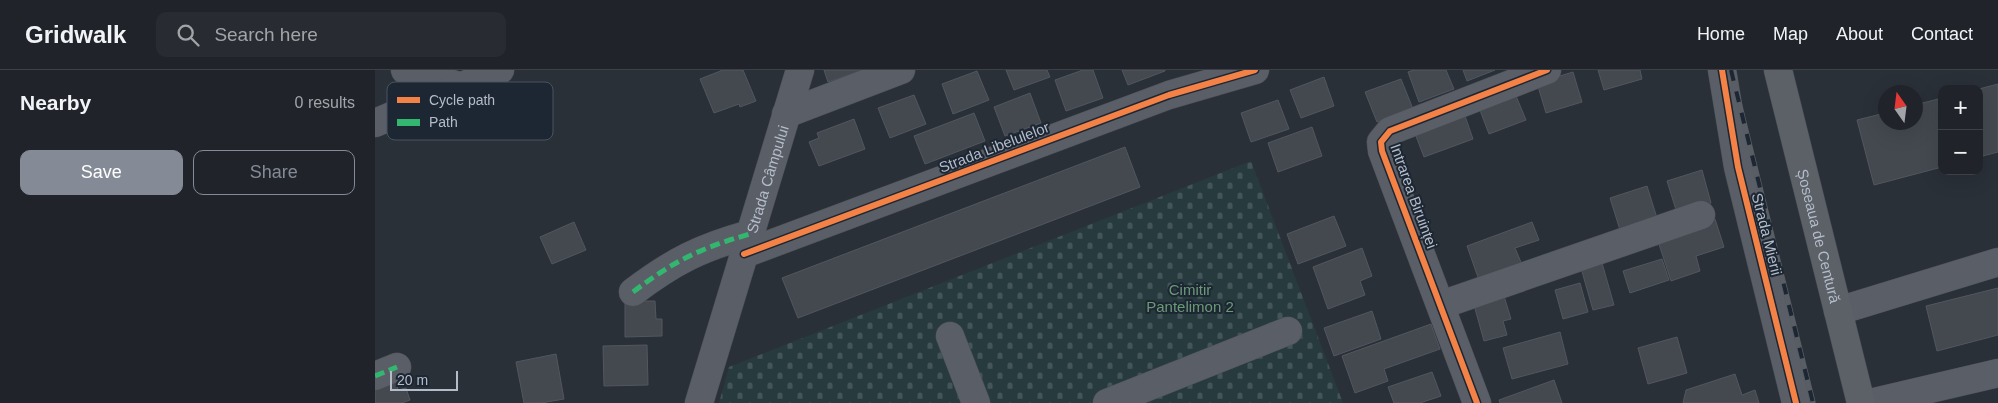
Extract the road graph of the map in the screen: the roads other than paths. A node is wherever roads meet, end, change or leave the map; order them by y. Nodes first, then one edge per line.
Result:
1 (405, 70) edge
2 (500, 70) edge
3 (800, 70) edge
4 (901, 70) edge
5 (1255, 70) edge
6 (1547, 70) edge
7 (1722, 70) edge
8 (1778, 70) edge
9 (446, 82) edge
10 (469, 82) edge
11 (786, 114) junction
12 (387, 118) edge
13 (375, 123) edge
14 (1701, 215) dead end
15 (747, 244) junction
16 (1998, 262) edge
17 (633, 292) dead end
18 (1441, 306) junction
19 (1838, 311) junction
20 (1288, 331) dead end
21 (950, 336) dead end
22 (1998, 373) edge
23 (699, 403) edge
24 (975, 403) edge
25 (1107, 403) edge
26 (1477, 403) edge
27 (1796, 403) edge
28 (1861, 403) edge
29 (1870, 403) edge

1 - 9 street
2 - 10 street
3 - 11 street, Strada Câmpului
4 - 11 street
5 - 15 street, Strada Libelulelor
6 - 18 street, Intrarea Biruinței
7 - 27 street, Strada Mierii
8 - 19 main road, Șoseaua de Centură
11 - 15 street, Strada Câmpului
12 - 13 street
14 - 18 street
15 - 17 street, Strada Libelulelor
15 - 23 street, Strada Câmpului
16 - 19 street
18 - 26 street, Intrarea Biruinței
19 - 28 main road, Șoseaua de Centură
20 - 25 street
21 - 24 street
22 - 29 street

